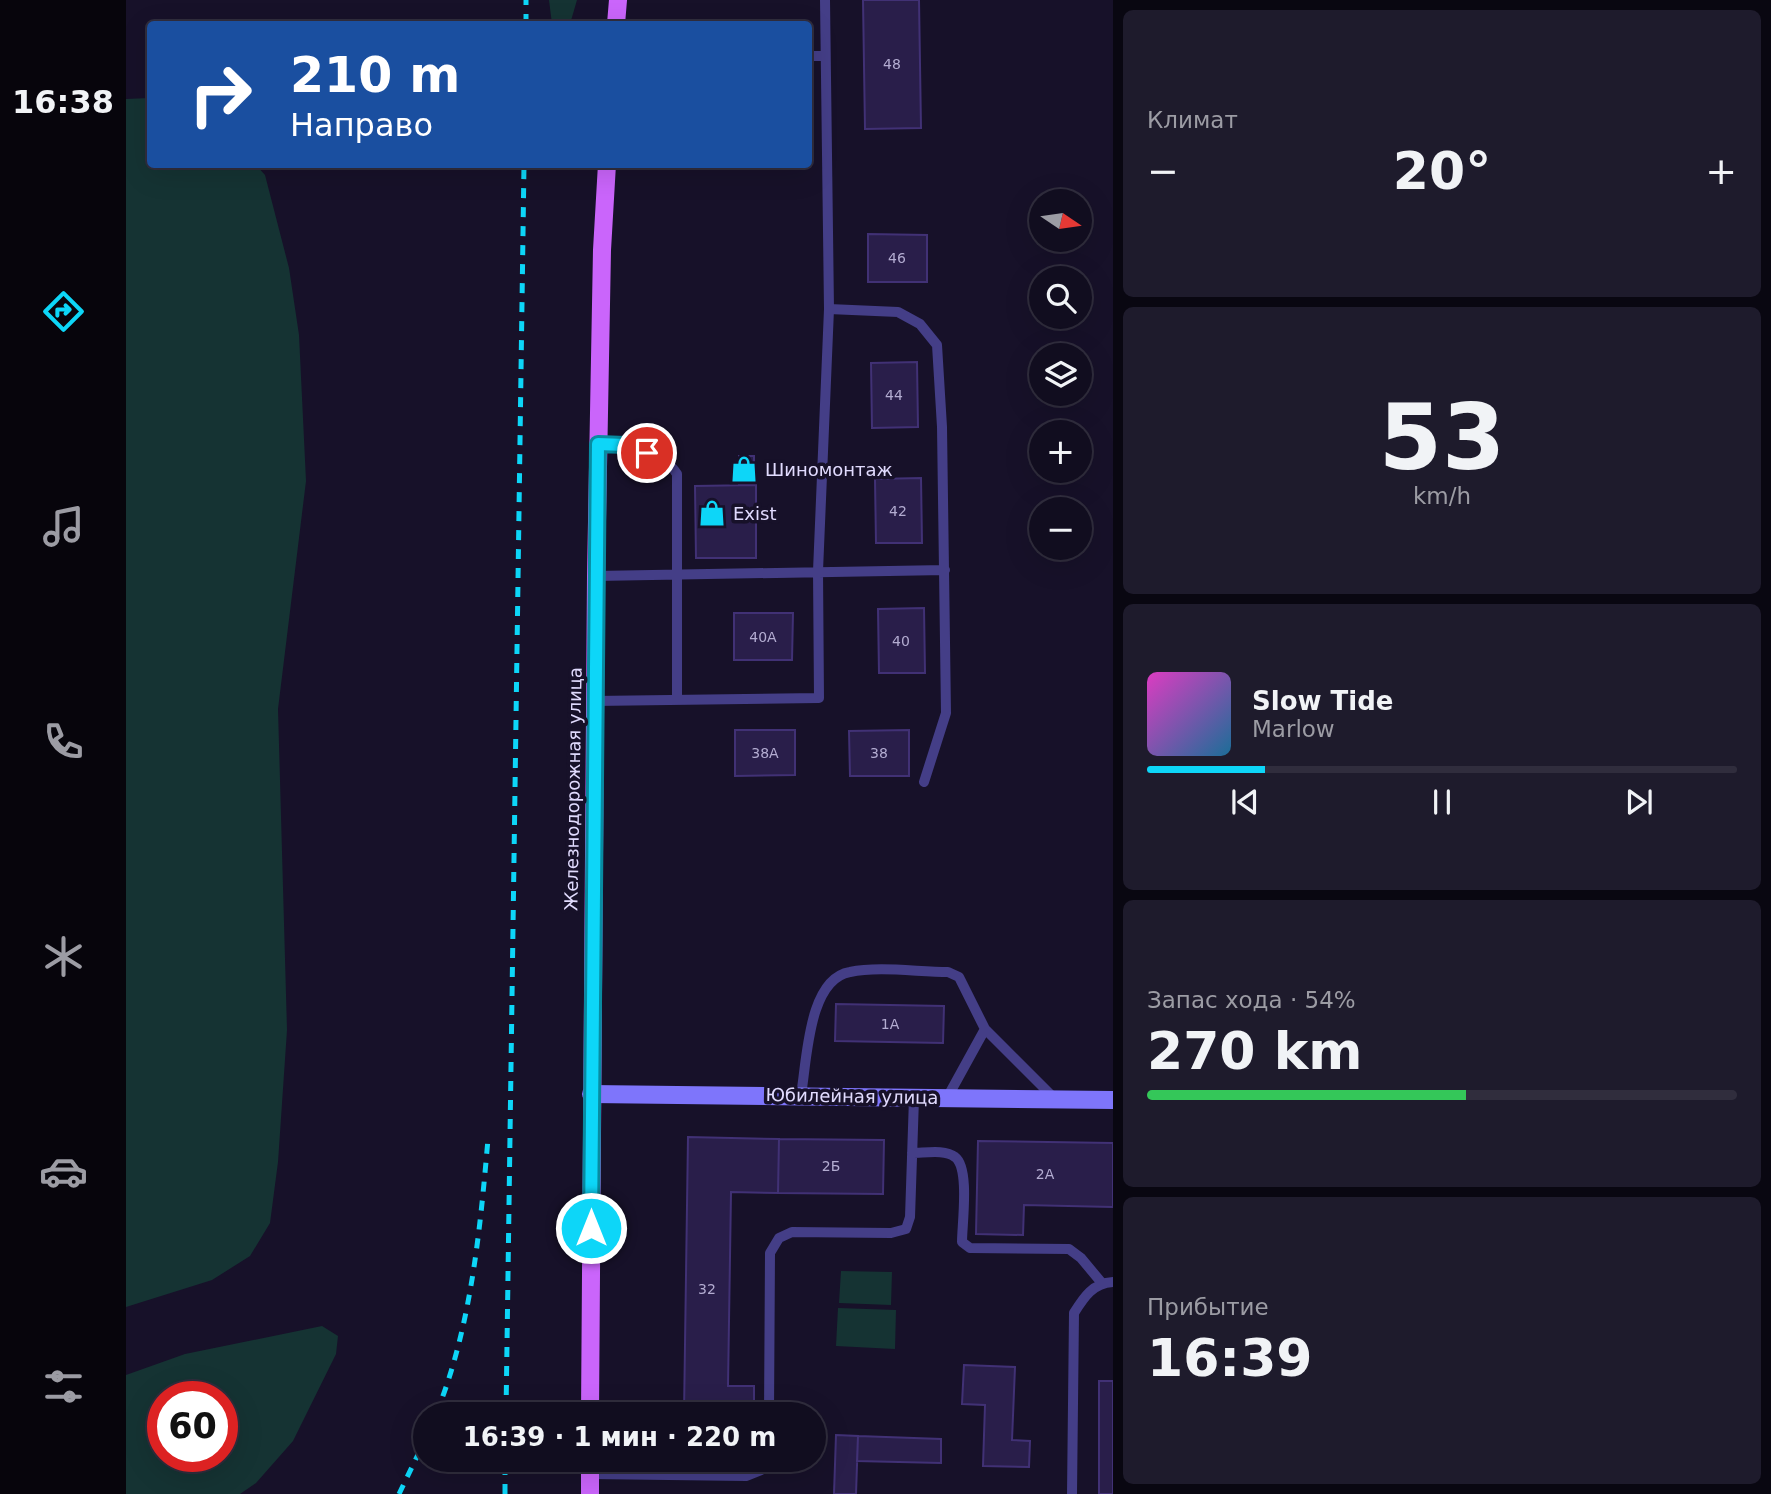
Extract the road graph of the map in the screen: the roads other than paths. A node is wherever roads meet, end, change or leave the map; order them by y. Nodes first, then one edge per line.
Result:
1 (618, 0) edge
2 (825, 0) edge
3 (616, 21) edge
4 (812, 56) edge
5 (825, 56) junction
6 (607, 168) edge
7 (829, 309) junction
8 (598, 444) junction
9 (945, 570) junction
10 (818, 571) junction
11 (596, 576) junction
12 (677, 577) junction
13 (677, 700) junction
14 (594, 701) junction
15 (924, 782) dead end
16 (985, 1029) junction
17 (591, 1094) junction
18 (801, 1095) junction
19 (914, 1098) junction
20 (947, 1098) junction
21 (1113, 1100) edge
22 (1057, 1101) junction
23 (912, 1153) junction
24 (1101, 1282) junction
25 (1113, 1282) edge
26 (590, 1402) edge
27 (769, 1402) edge
28 (590, 1472) edge
29 (677, 1472) edge
30 (756, 1472) edge
31 (590, 1494) edge
32 (1072, 1494) edge

1 - 3 main road
2 - 5 lane
4 - 5 lane
5 - 7 lane
6 - 8 main road, Железнодорожная улица
7 - 9 lane
7 - 10 lane
8 - 11 main road, Железнодорожная улица
8 - 12 lane
9 - 10 lane
9 - 15 lane
10 - 12 lane
10 - 13 lane
11 - 12 lane
11 - 14 main road, Железнодорожная улица
12 - 13 lane
13 - 14 lane
14 - 17 main road, Железнодорожная улица
16 - 18 lane
16 - 20 lane
16 - 22 lane
17 - 18 street, Юбилейная улица
17 - 26 main road, Железнодорожная улица
18 - 19 street, Юбилейная улица
19 - 20 street, Юбилейная улица
19 - 23 lane
20 - 22 street, Юбилейная улица
21 - 22 street, Юбилейная улица
23 - 24 lane
23 - 27 lane
24 - 25 lane
24 - 32 lane
28 - 31 main road
29 - 30 lane

